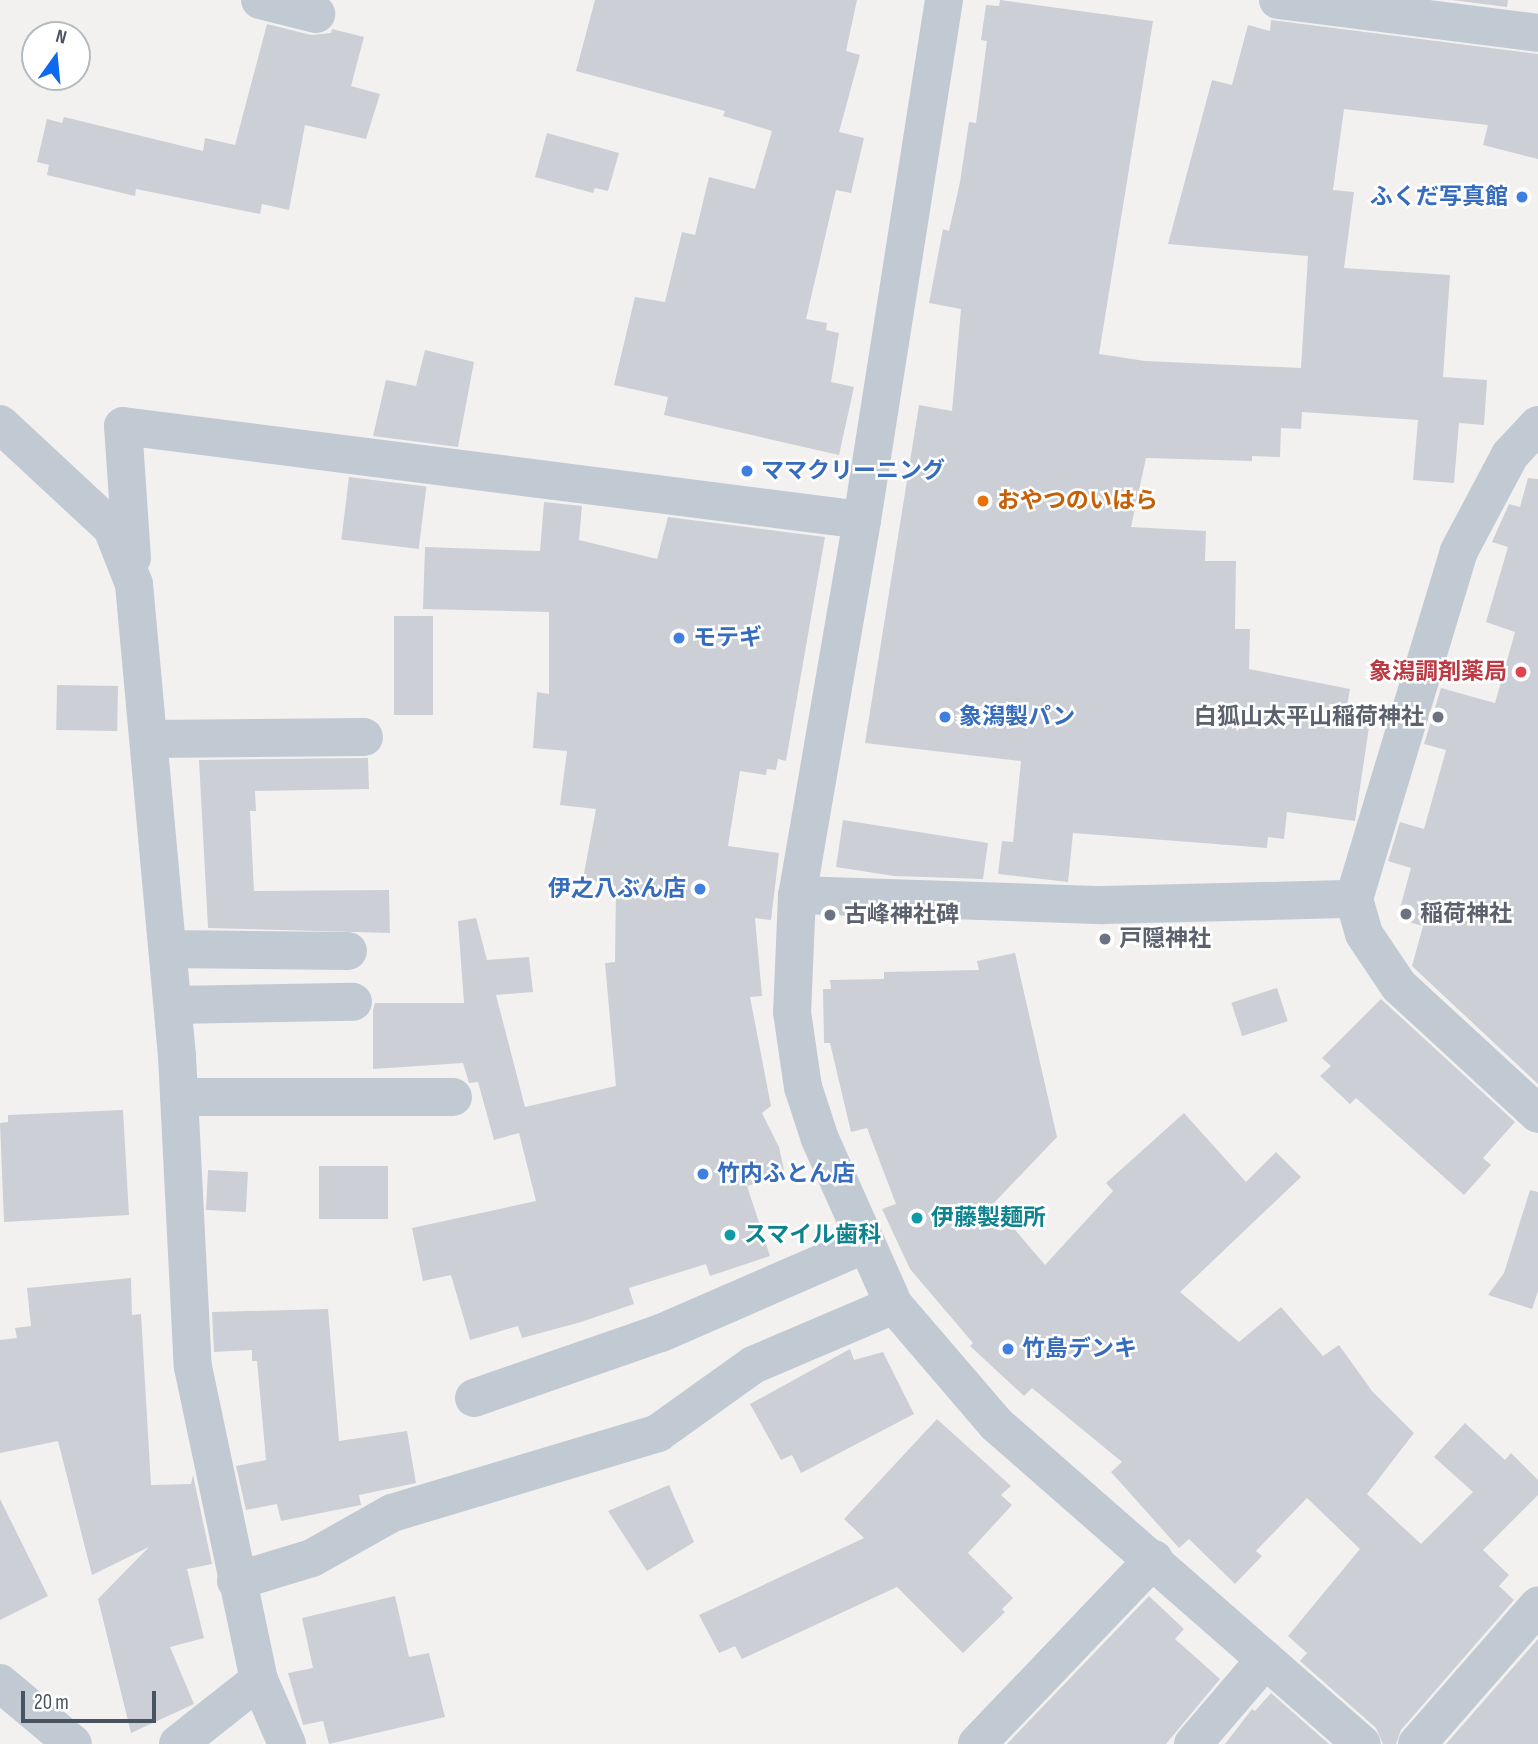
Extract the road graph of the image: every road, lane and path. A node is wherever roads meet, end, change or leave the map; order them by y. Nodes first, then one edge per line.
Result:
1 (261, 0) edge
2 (944, 0) edge
3 (1278, 0) edge
4 (316, 15) dead end
5 (1538, 33) edge
6 (0, 424) edge
7 (1538, 425) edge
8 (862, 520) junction
9 (134, 584) junction
10 (364, 737) dead end
11 (149, 739) junction
12 (797, 895) junction
13 (1354, 899) junction
14 (168, 949) junction
15 (348, 951) dead end
16 (353, 1002) dead end
17 (173, 1005) junction
18 (179, 1097) junction
19 (453, 1097) dead end
20 (1538, 1114) edge
21 (866, 1244) junction
22 (894, 1305) junction
23 (474, 1398) dead end
24 (1154, 1559) junction
25 (236, 1581) junction
26 (1538, 1606) edge
27 (1265, 1660) junction
28 (259, 1679) junction
29 (0, 1683) edge
30 (73, 1744) edge
31 (178, 1744) edge
32 (287, 1744) edge
33 (977, 1744) edge
34 (1193, 1744) edge
35 (1362, 1744) edge
36 (1417, 1744) edge

1 - 4 street
2 - 8 street
3 - 5 street
6 - 9 street
7 - 13 street
8 - 9 street
8 - 12 street
9 - 11 street
10 - 11 street
11 - 14 street
12 - 13 street
12 - 21 street
13 - 20 street
14 - 15 street
14 - 17 street
16 - 17 street
17 - 18 street
18 - 19 street
18 - 25 street
21 - 22 street
21 - 23 street
22 - 24 street
22 - 25 street
24 - 27 street
24 - 33 street
25 - 28 street
26 - 36 street
27 - 34 street
27 - 35 street
28 - 31 street
28 - 32 street
29 - 30 street

